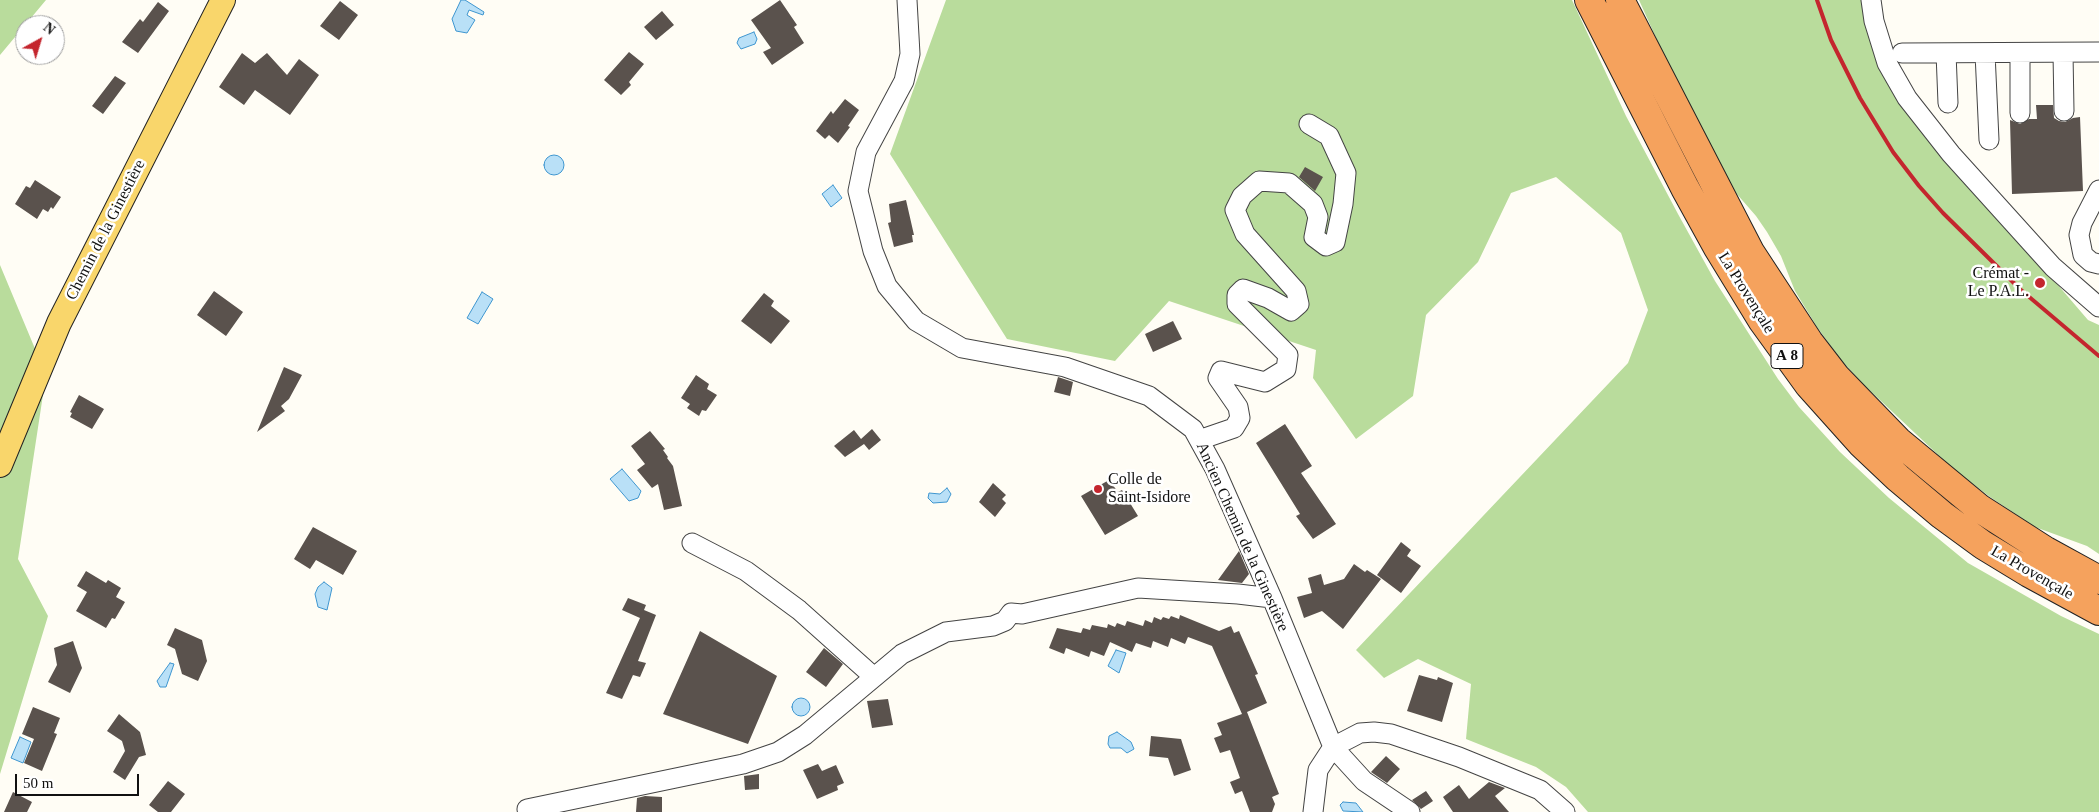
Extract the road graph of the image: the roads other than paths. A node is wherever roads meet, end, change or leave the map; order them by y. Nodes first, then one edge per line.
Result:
1 (223, 0) edge
2 (907, 0) edge
3 (1589, 0) edge
4 (1620, 0) edge
5 (1871, 0) edge
6 (2063, 52) junction
7 (2099, 52) edge
8 (1902, 53) dead end
9 (1946, 53) junction
10 (1985, 53) junction
11 (2020, 53) junction
12 (1948, 103) dead end
13 (2064, 111) dead end
14 (2020, 113) dead end
15 (1309, 124) dead end
16 (1988, 140) dead end
17 (2099, 190) edge
18 (2099, 264) edge
19 (2099, 307) edge
20 (1199, 440) junction
21 (0, 465) edge
22 (692, 543) dead end
23 (2099, 580) edge
24 (1272, 598) junction
25 (2099, 611) edge
26 (874, 677) junction
27 (1333, 747) junction
28 (527, 809) dead end
29 (1313, 812) edge
30 (1410, 812) edge
31 (1565, 812) edge

1 - 21 main road, Chemin de la Ginestière
2 - 20 street, Ancien Chemin de la Ginestière
3 - 25 highway, La Provençale / A 8
4 - 23 highway, La Provençale / A 8
5 - 19 street
6 - 7 street
6 - 11 street
6 - 13 street
8 - 9 street
9 - 10 street
9 - 12 street
10 - 11 street
10 - 16 street
11 - 14 street
15 - 20 street
17 - 18 street
20 - 24 street, Ancien Chemin de la Ginestière
22 - 26 street
24 - 26 street
24 - 27 street, Ancien Chemin de la Ginestière
26 - 28 street
27 - 29 street
27 - 30 street
27 - 31 street

